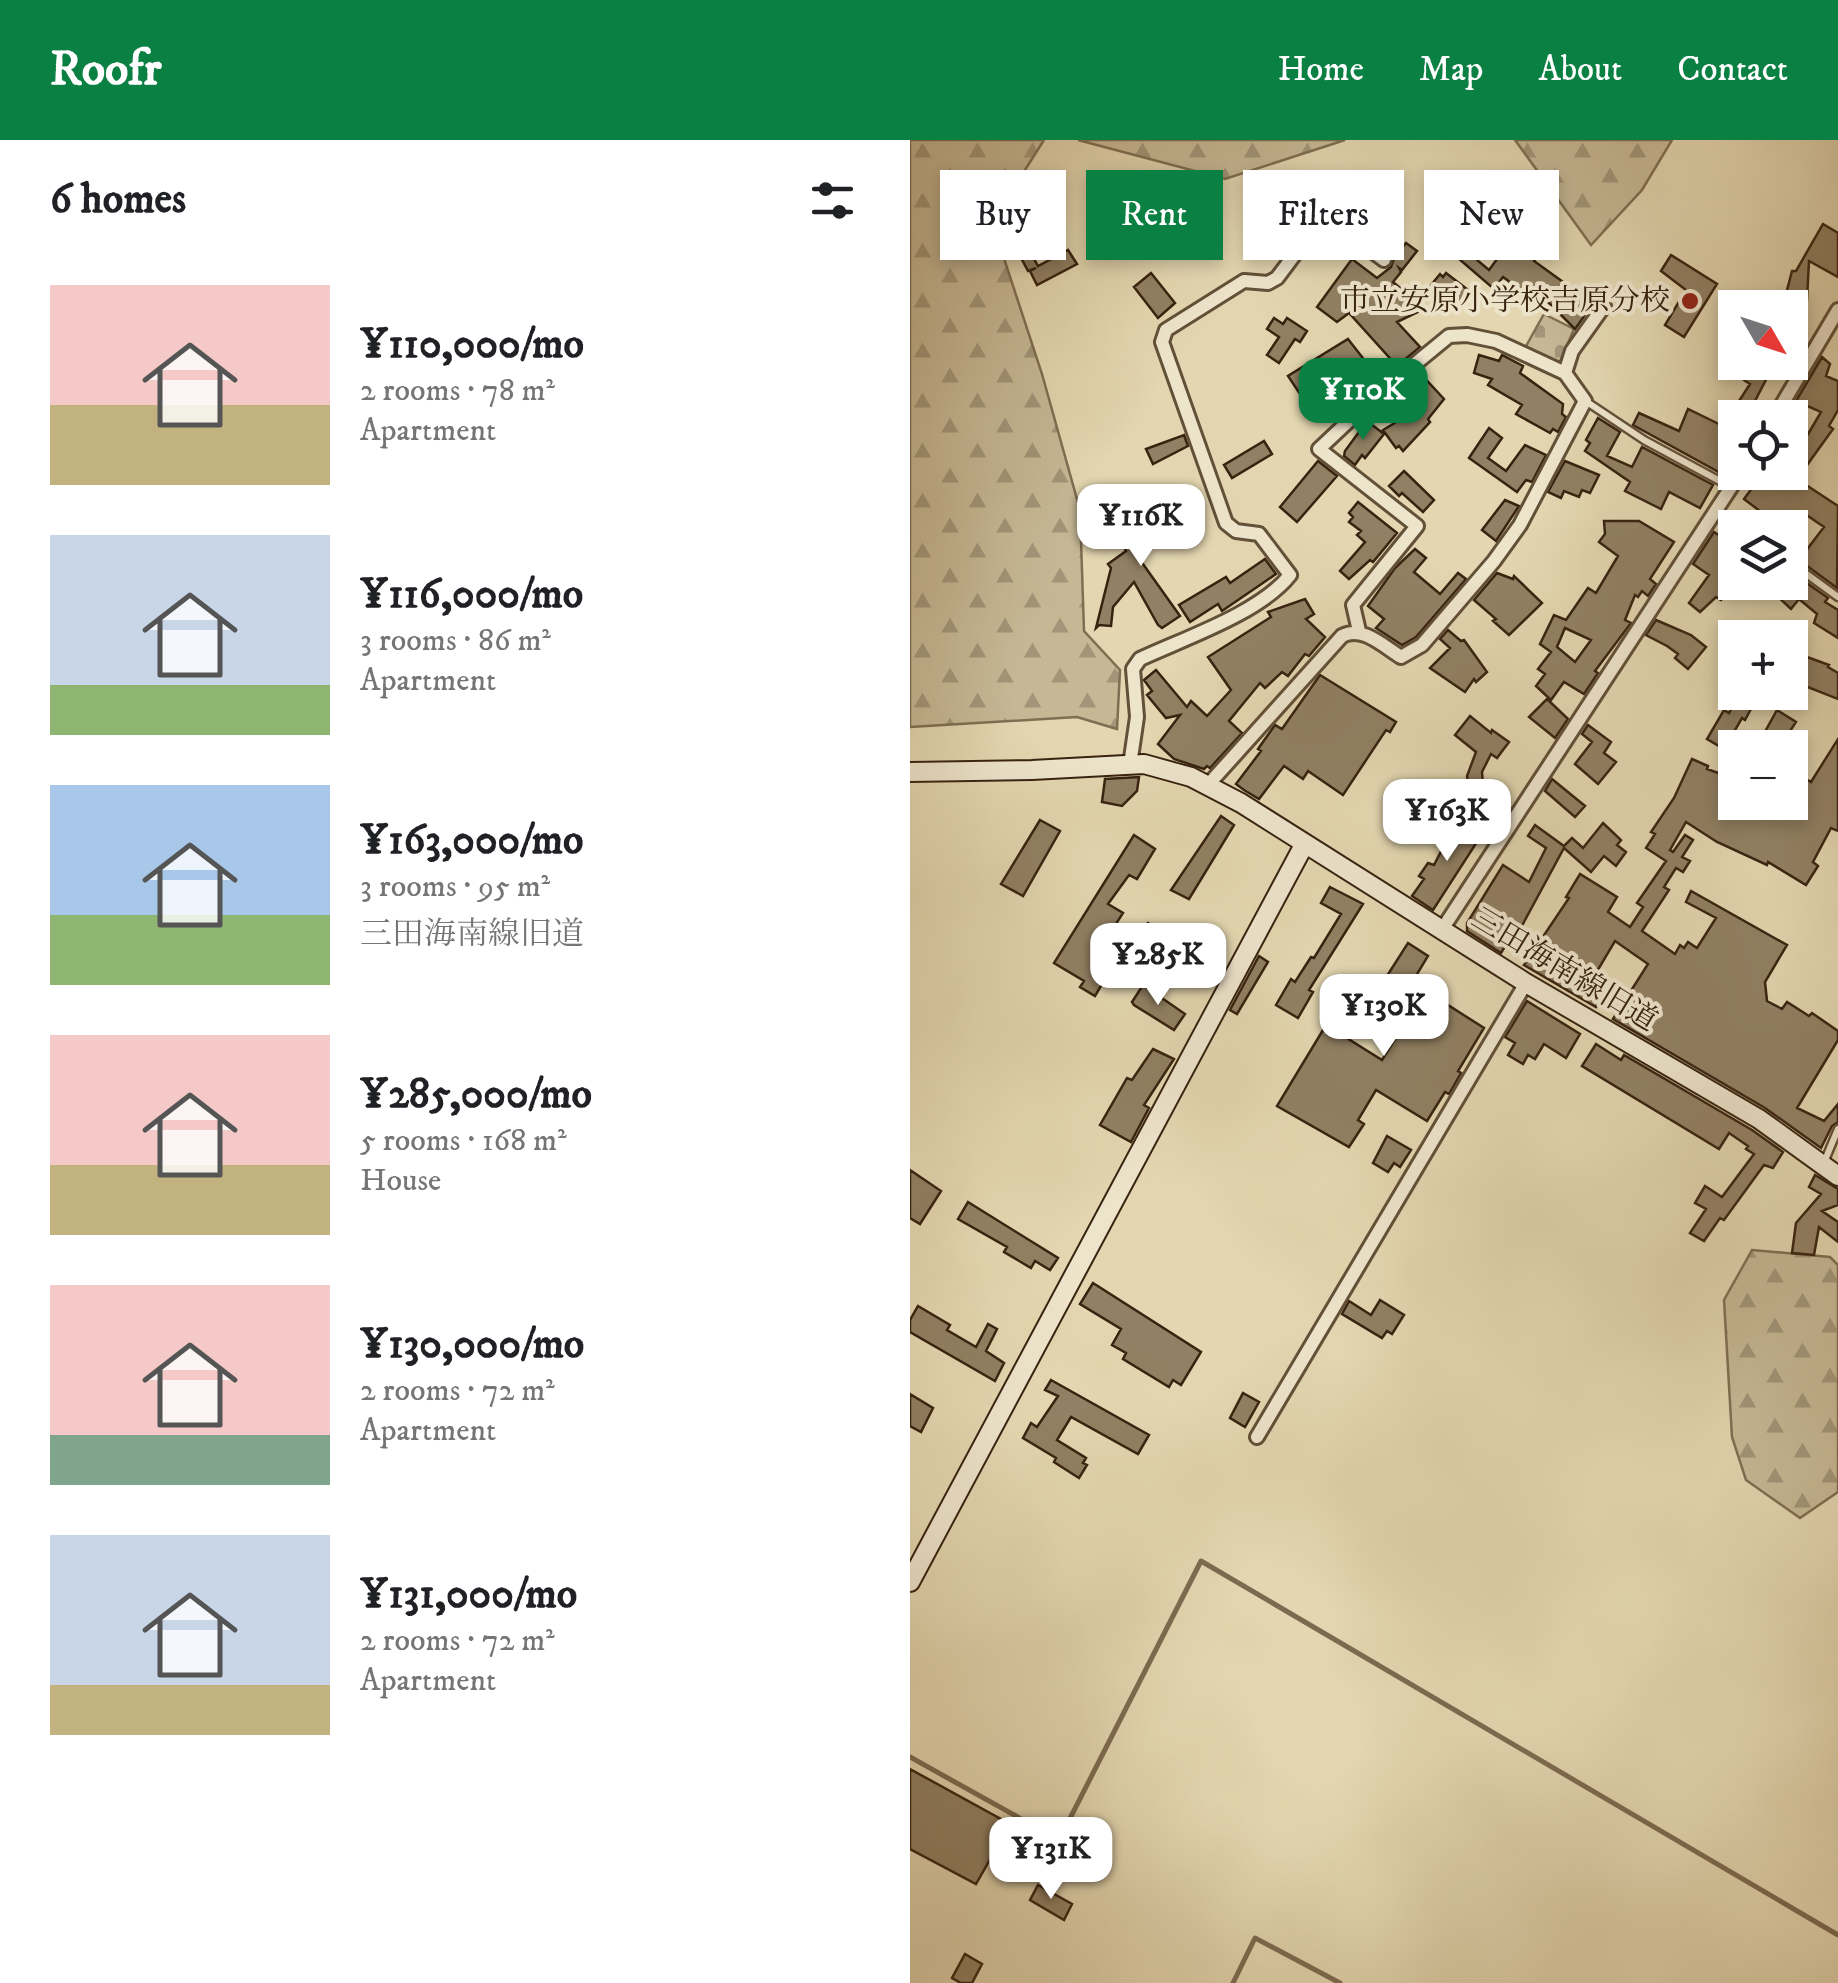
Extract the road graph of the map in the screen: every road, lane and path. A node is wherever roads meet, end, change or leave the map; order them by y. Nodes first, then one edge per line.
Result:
1 (1291, 260) edge
2 (1604, 306) dead end
3 (1838, 310) edge
4 (1565, 373) junction
5 (1785, 400) edge
6 (1585, 401) junction
7 (1718, 480) edge
8 (1718, 512) edge
9 (1808, 575) edge
10 (1838, 597) edge
11 (1358, 632) junction
12 (1130, 765) junction
13 (910, 772) edge
14 (1207, 786) junction
15 (1304, 845) junction
16 (1443, 928) junction
17 (1526, 983) junction
18 (1838, 1129) edge
19 (1830, 1171) edge
20 (1257, 1437) dead end
21 (910, 1582) edge

1 - 12 street
2 - 4 street
3 - 5 street
4 - 6 street
4 - 11 street
6 - 7 lane
6 - 11 street
8 - 16 street
9 - 10 lane
11 - 14 street
12 - 13 street, 三田海南線旧道
12 - 14 street, 三田海南線旧道
14 - 15 street, 三田海南線旧道
15 - 16 street, 三田海南線旧道
15 - 21 street
16 - 17 street, 三田海南線旧道
17 - 19 street, 三田海南線旧道
17 - 20 street
18 - 19 lane

